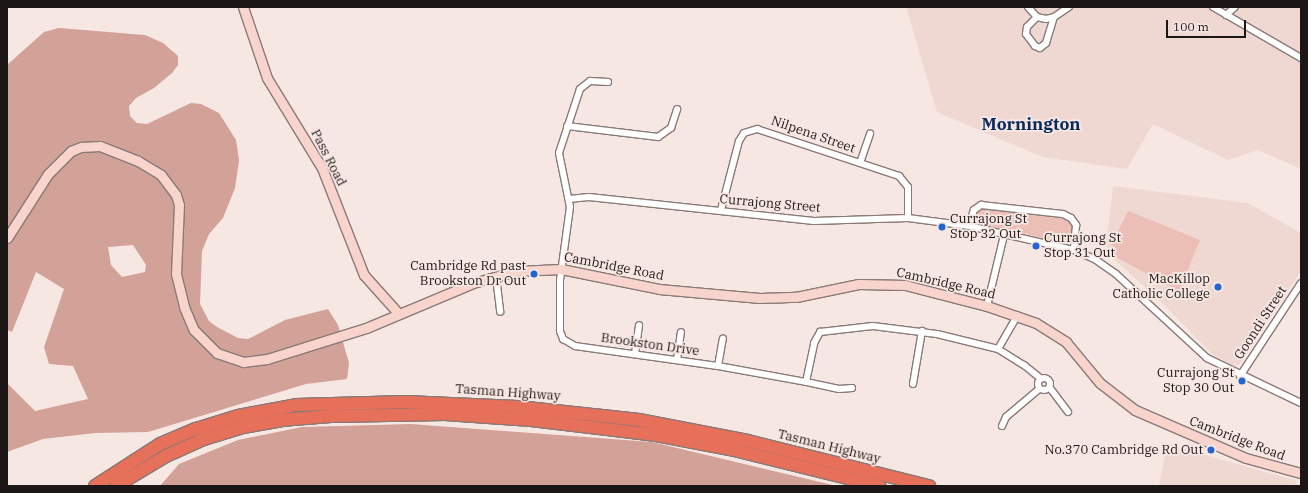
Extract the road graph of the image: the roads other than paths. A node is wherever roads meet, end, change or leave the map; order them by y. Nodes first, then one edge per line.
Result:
1 (243, 7) edge
2 (1028, 7) edge
3 (1069, 7) edge
4 (1213, 7) edge
5 (1235, 7) edge
6 (1226, 15) junction
7 (1037, 17) junction
8 (1054, 17) junction
9 (1301, 58) edge
10 (608, 82) dead end
11 (677, 110) dead end
12 (567, 126) junction
13 (870, 134) dead end
14 (860, 163) junction
15 (569, 199) junction
16 (721, 210) junction
17 (908, 218) junction
18 (969, 226) junction
19 (1004, 235) junction
20 (7, 238) edge
21 (1074, 250) junction
22 (561, 269) junction
23 (496, 276) junction
24 (1301, 283) edge
25 (987, 306) junction
26 (500, 312) dead end
27 (400, 314) junction
28 (1018, 315) junction
29 (639, 325) dead end
30 (922, 331) junction
31 (681, 332) dead end
32 (723, 338) dead end
33 (998, 349) junction
34 (635, 354) junction
35 (677, 360) junction
36 (718, 366) junction
37 (1240, 376) junction
38 (1041, 379) junction
39 (806, 382) junction
40 (913, 384) dead end
41 (852, 388) dead end
42 (1050, 388) junction
43 (1039, 389) junction
44 (1301, 403) edge
45 (1068, 412) dead end
46 (1002, 426) dead end
47 (1301, 473) edge
48 (96, 486) edge
49 (116, 486) edge
50 (880, 486) edge
51 (929, 486) edge

1 - 27 main road, Pass Road
2 - 7 street
3 - 8 street
4 - 6 street
5 - 6 street
6 - 9 street
7 - 8 street
7 - 8 street
10 - 12 street
11 - 12 street
12 - 15 street
13 - 14 street, Nilpena Street
14 - 16 street, Nilpena Street
14 - 17 street, Nilpena Street
15 - 16 street, Currajong Street
15 - 22 street
16 - 17 street, Currajong Street
17 - 18 street, Currajong Street
18 - 19 street, Currajong Street
18 - 21 street
19 - 21 street, Currajong Street
19 - 25 street
20 - 27 main road, Cambridge Road
21 - 37 street, Currajong Street
22 - 23 main road, Cambridge Road
22 - 25 main road, Cambridge Road
22 - 34 street, Brookston Drive
23 - 26 street
23 - 27 main road, Cambridge Road
24 - 37 street, Goondi Street
25 - 28 main road, Cambridge Road
28 - 33 street
28 - 47 main road, Cambridge Road
29 - 34 street
30 - 33 street
30 - 39 street
30 - 40 street
31 - 35 street
32 - 36 street
33 - 38 street
34 - 35 street, Brookston Drive
35 - 36 street, Brookston Drive
36 - 39 street, Brookston Drive
37 - 44 street, Currajong Street
38 - 42 street
38 - 43 street
39 - 41 street, Brookston Drive
42 - 43 street
42 - 45 street
43 - 46 street
48 - 51 highway, Tasman Highway
49 - 50 highway, Tasman Highway

